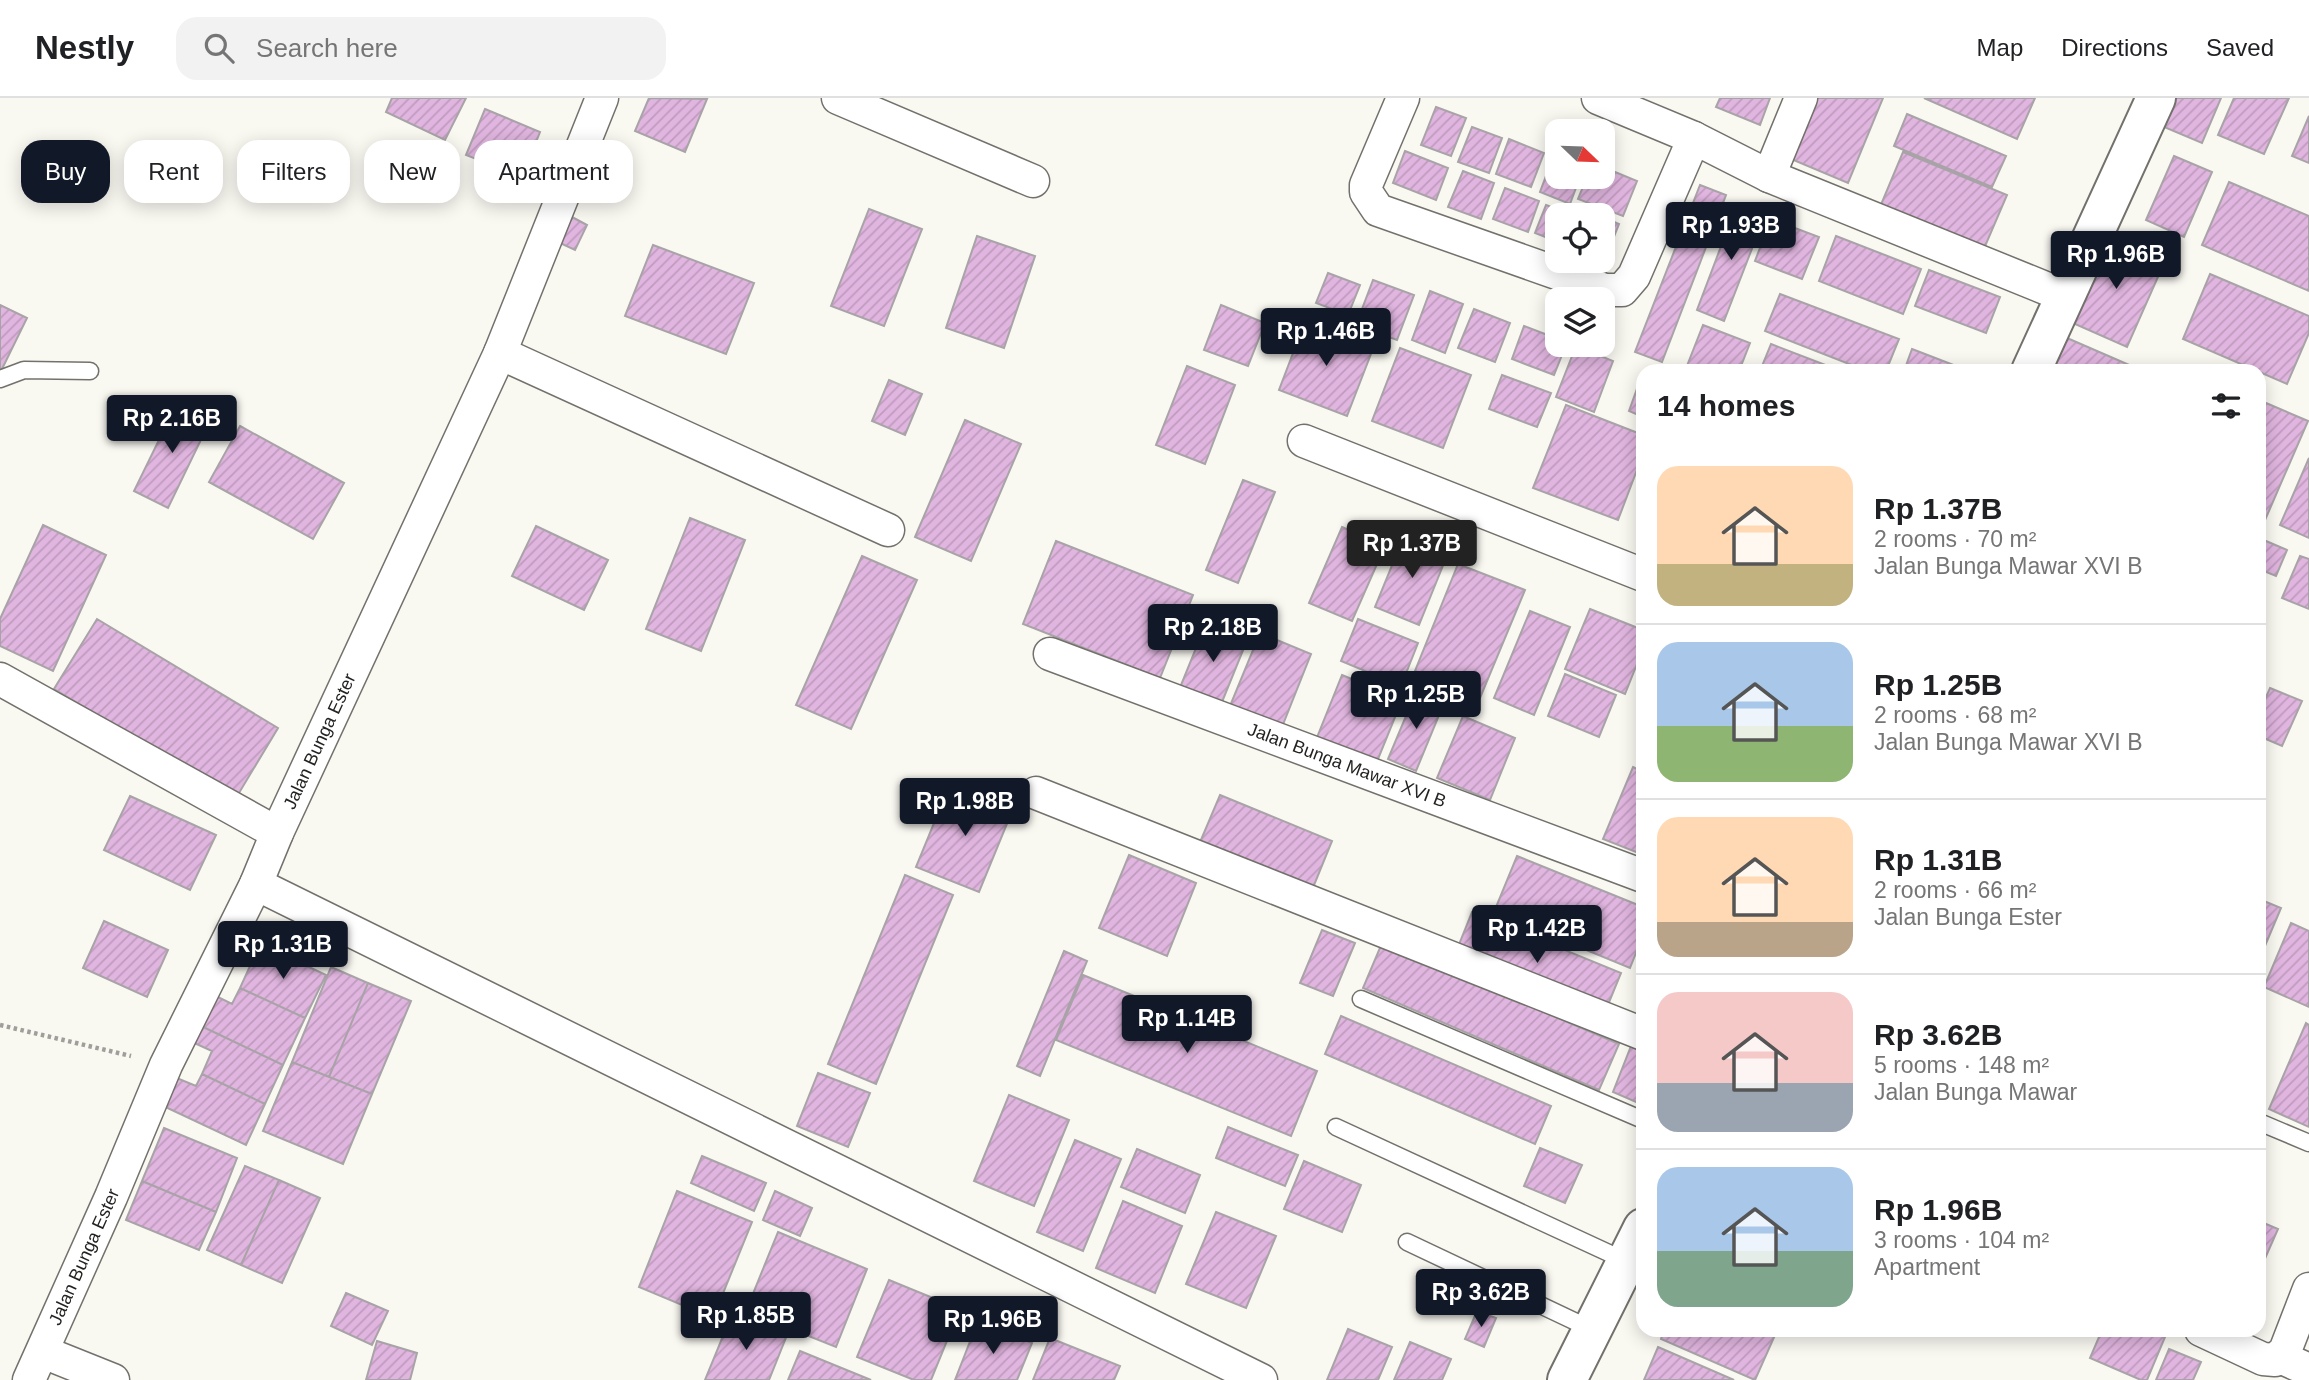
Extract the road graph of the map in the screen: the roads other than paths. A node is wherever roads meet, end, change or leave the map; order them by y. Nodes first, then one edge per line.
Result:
1 (602, 98) edge
2 (838, 98) edge
3 (1403, 98) edge
4 (1598, 98) edge
5 (1801, 98) edge
6 (2156, 98) edge
7 (1694, 138) junction
8 (1769, 176) junction
9 (1033, 181) dead end
10 (2065, 296) junction
11 (500, 353) junction
12 (2034, 364) edge
13 (90, 371) dead end
14 (0, 379) edge
15 (1304, 440) dead end
16 (888, 530) dead end
17 (1636, 572) edge
18 (1050, 654) dead end
19 (0, 679) edge
20 (1036, 793) dead end
21 (277, 833) junction
22 (1636, 873) edge
23 (256, 884) junction
24 (1361, 999) dead end
25 (1636, 1031) edge
26 (1636, 1116) edge
27 (2266, 1125) edge
28 (1336, 1128) dead end
29 (2309, 1143) edge
30 (1407, 1242) dead end
31 (1636, 1244) edge
32 (1628, 1262) junction
33 (2309, 1289) edge
34 (1594, 1330) junction
35 (2215, 1337) edge
36 (43, 1352) junction
37 (2280, 1357) junction
38 (2309, 1370) edge
39 (29, 1380) edge
40 (113, 1380) edge
41 (1261, 1380) edge
42 (1567, 1380) edge

1 - 11 street, Jalan Bunga Ester
2 - 9 street
3 - 7 street
4 - 7 street
5 - 8 street
6 - 10 street
7 - 8 street
8 - 10 street
10 - 12 street
11 - 16 street
11 - 21 street, Jalan Bunga Ester
13 - 14 lane
15 - 17 street
18 - 22 street, Jalan Bunga Mawar XVI B
19 - 21 street
20 - 25 street
21 - 23 street, Jalan Bunga Ester
23 - 36 street, Jalan Bunga Ester
23 - 41 street
24 - 26 lane
27 - 29 lane
28 - 32 lane
30 - 34 lane
31 - 32 street
32 - 34 street
33 - 37 street
34 - 42 street
35 - 37 street
36 - 39 street, Jalan Bunga Ester
36 - 40 street
37 - 38 street

